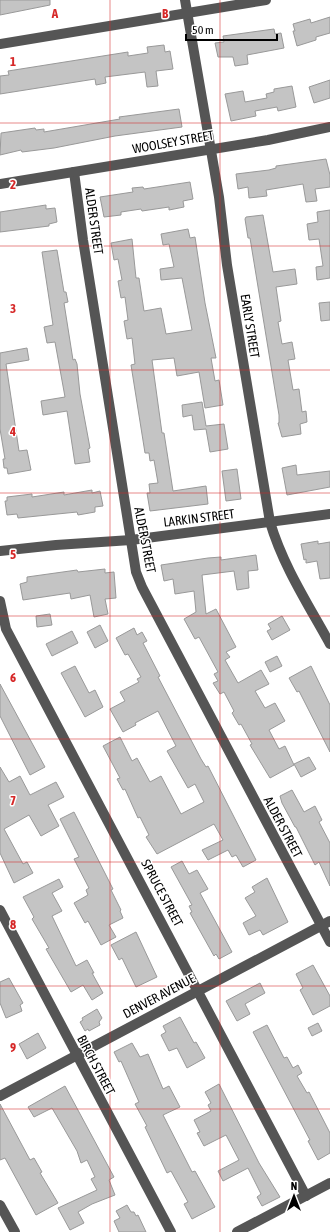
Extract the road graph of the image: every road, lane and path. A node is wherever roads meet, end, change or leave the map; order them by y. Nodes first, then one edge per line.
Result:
1 (185, 0) edge
2 (266, 0) edge
3 (187, 13) junction
4 (0, 44) edge
5 (330, 127) edge
6 (210, 149) junction
7 (74, 172) junction
8 (0, 184) edge
9 (330, 514) edge
10 (270, 522) junction
11 (131, 540) junction
12 (0, 551) edge
13 (0, 601) edge
14 (330, 644) edge
15 (0, 910) edge
16 (325, 923) edge
17 (330, 942) edge
18 (198, 989) junction
19 (76, 1055) junction
20 (0, 1096) edge
21 (330, 1183) edge
22 (306, 1196) junction
23 (0, 1205) edge
24 (15, 1232) edge
25 (171, 1232) edge
26 (237, 1232) edge

1 - 3 street, EARLY STREET
2 - 3 street
3 - 4 street
3 - 6 street, EARLY STREET
5 - 6 street, WOOLSEY STREET
6 - 7 street, WOOLSEY STREET
6 - 10 street, EARLY STREET
7 - 8 street, WOOLSEY STREET
7 - 11 street, ALDER STREET
9 - 10 street, LARKIN STREET
10 - 11 street, LARKIN STREET
10 - 14 street, EARLY STREET
11 - 12 street, LARKIN STREET
11 - 16 street, ALDER STREET
13 - 18 street, SPRUCE STREET
15 - 19 street, BIRCH STREET
16 - 17 street, ALDER STREET
16 - 18 street, DENVER AVENUE
18 - 19 street, DENVER AVENUE
18 - 22 street, SPRUCE STREET
19 - 20 street, DENVER AVENUE
19 - 25 street, BIRCH STREET
21 - 22 street
22 - 26 street
23 - 24 street

